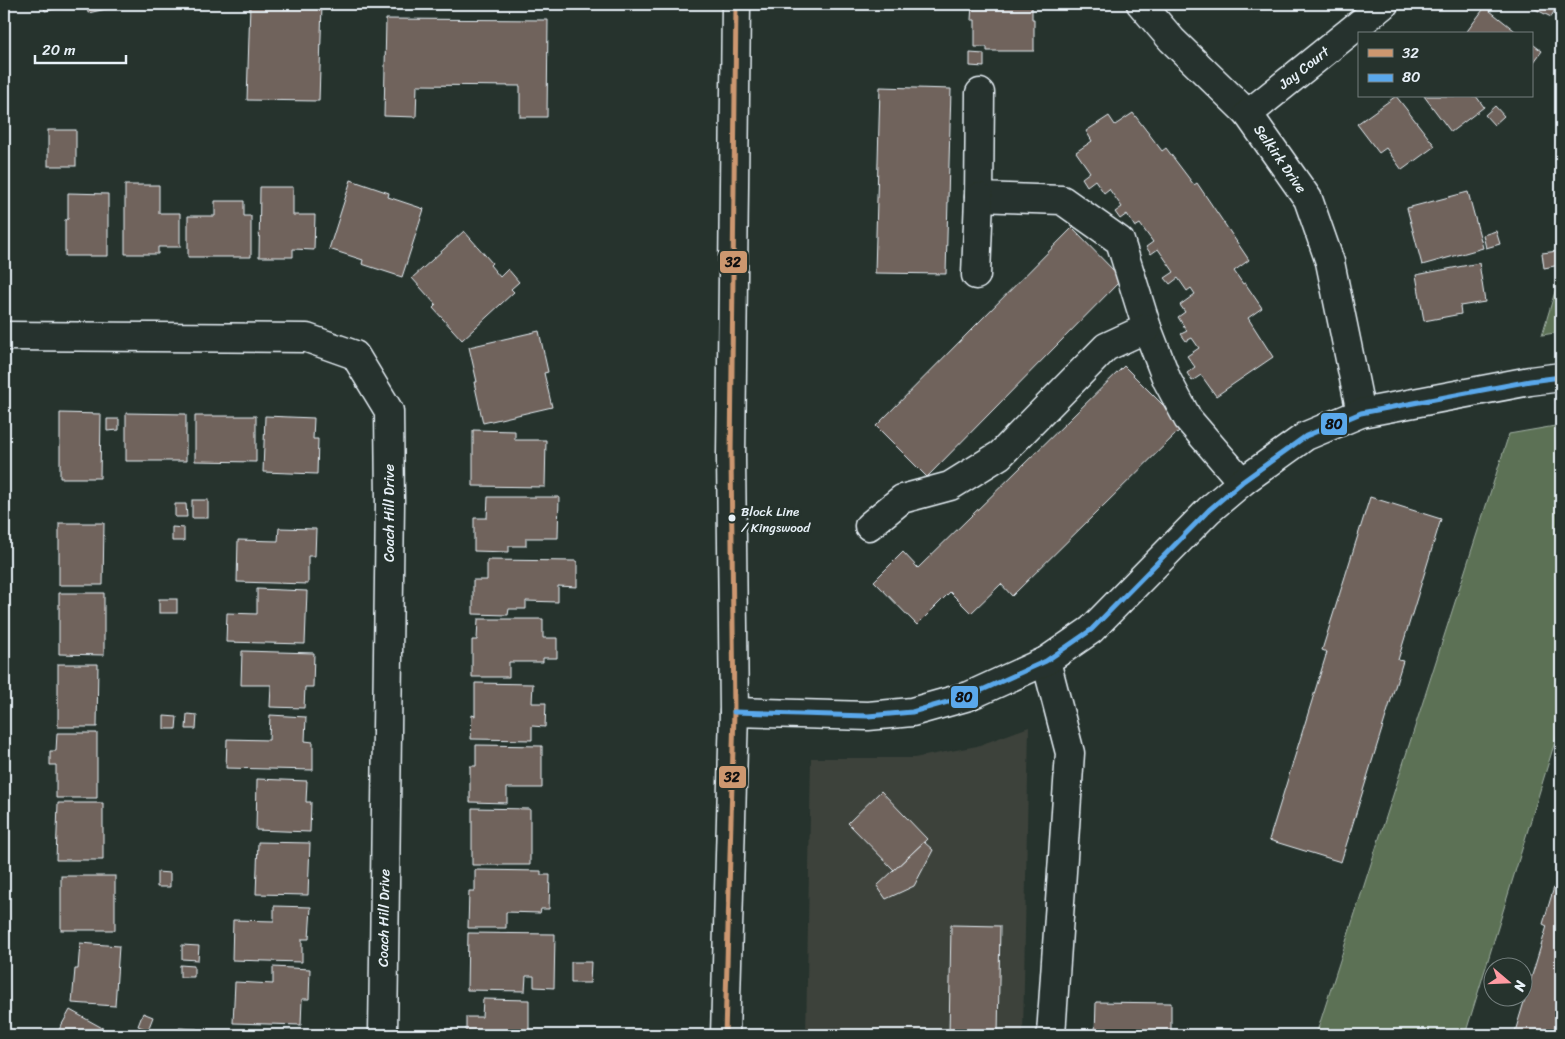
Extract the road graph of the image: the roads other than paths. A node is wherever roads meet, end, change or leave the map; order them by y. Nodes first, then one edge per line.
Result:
1 (736, 4) edge
2 (1141, 4) edge
3 (1384, 4) edge
4 (980, 93) dead end
5 (1248, 114) junction
6 (979, 197) junction
7 (976, 275) dead end
8 (1147, 328) junction
9 (4, 336) edge
10 (1561, 377) edge
11 (1361, 413) junction
12 (1242, 482) junction
13 (869, 526) dead end
14 (1046, 661) junction
15 (734, 712) junction
16 (383, 1035) edge
17 (725, 1035) edge
18 (1051, 1035) edge

1 - 15 street
2 - 5 street, Selkirk Drive
3 - 5 street, Jay Court
4 - 6 street
5 - 11 street, Selkirk Drive
6 - 7 street
6 - 8 street
8 - 12 street
8 - 13 street
9 - 16 street, Coach Hill Drive
10 - 11 street
11 - 12 street
12 - 14 street
14 - 15 street
14 - 18 street
15 - 17 street

